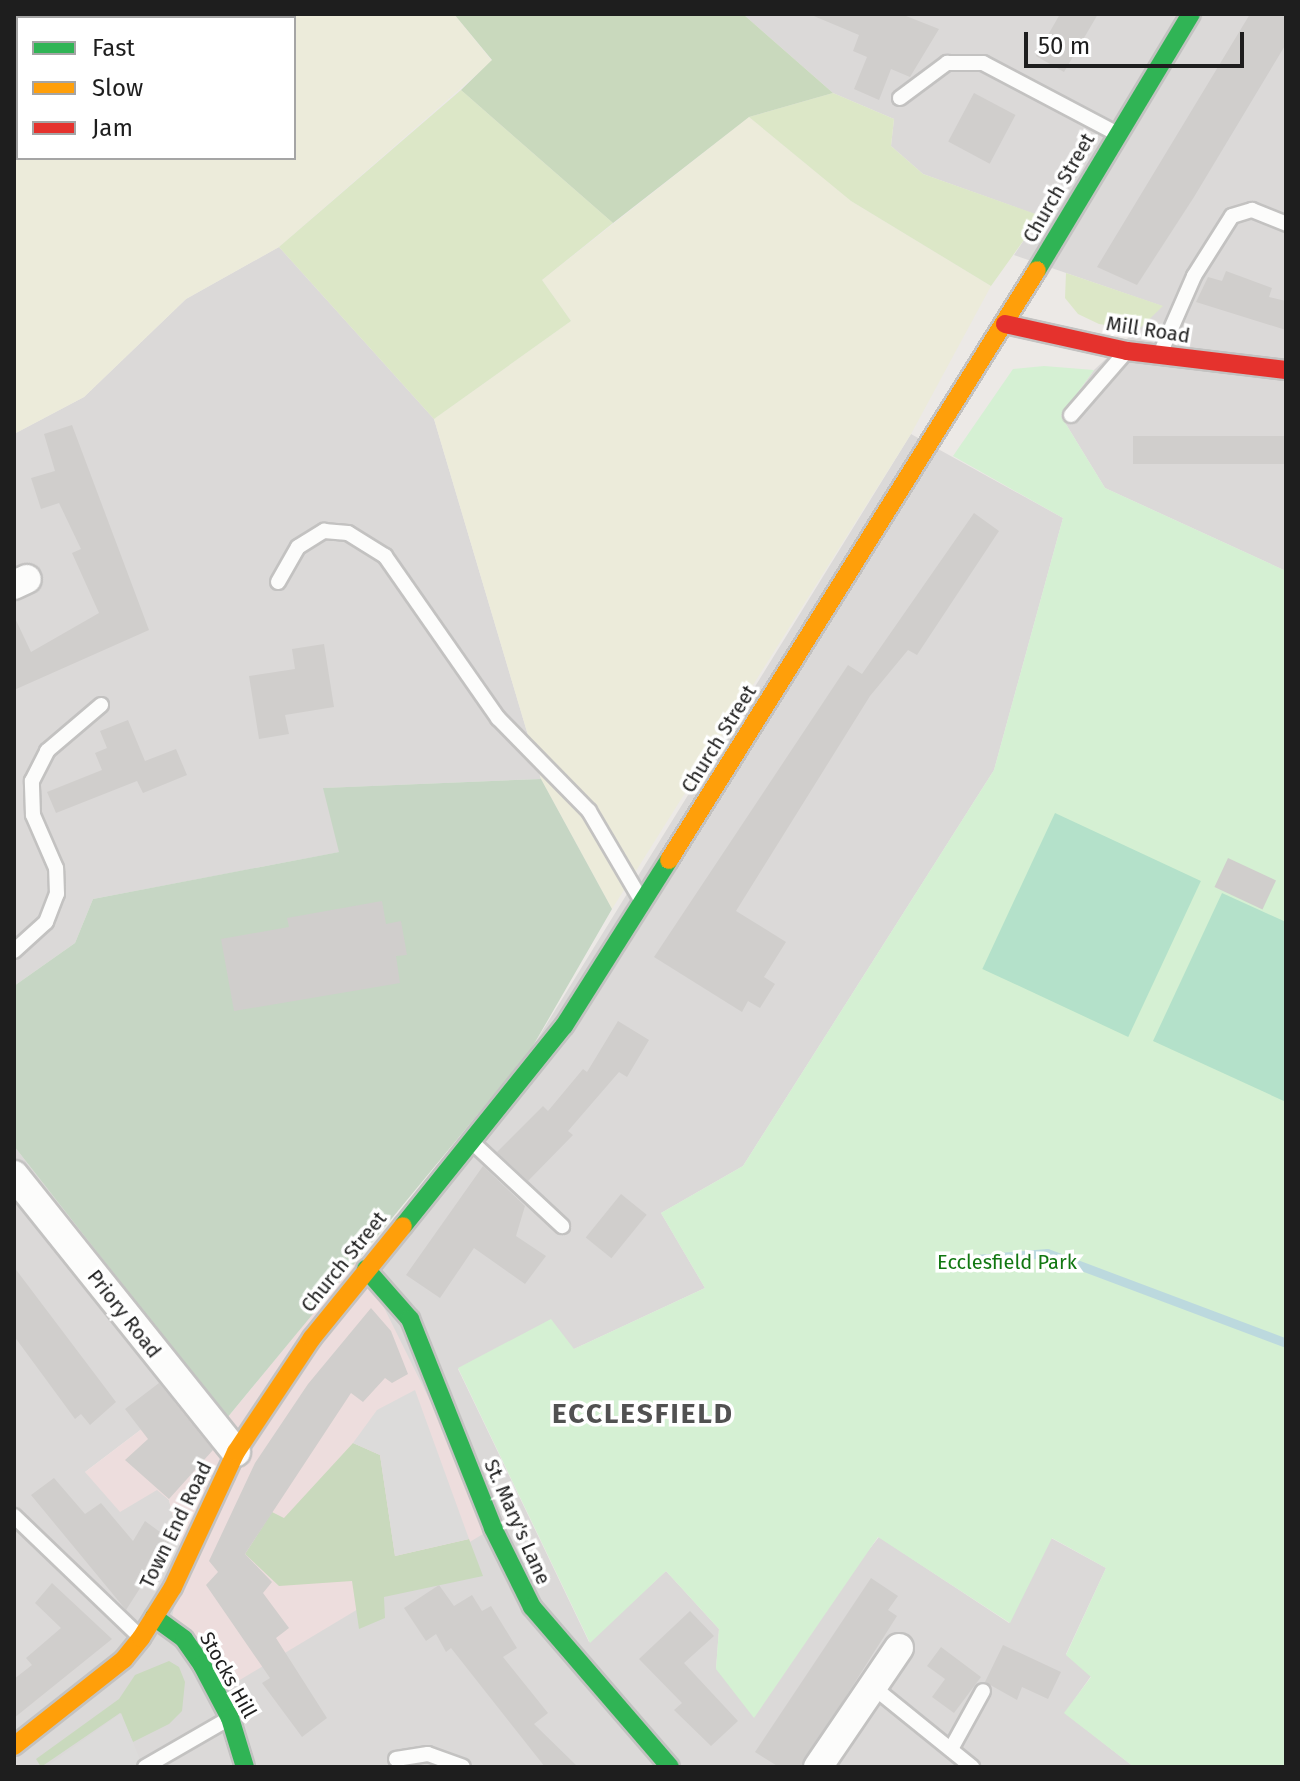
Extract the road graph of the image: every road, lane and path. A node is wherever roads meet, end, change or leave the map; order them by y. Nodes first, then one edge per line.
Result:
1 (1191, 14) edge
2 (900, 98) dead end
3 (1116, 133) junction
4 (1286, 224) edge
5 (1005, 324) junction
6 (1127, 351) junction
7 (1160, 355) junction
8 (1286, 370) edge
9 (1071, 415) dead end
10 (278, 582) dead end
11 (101, 705) dead end
12 (642, 902) junction
13 (14, 951) edge
14 (473, 1143) junction
15 (14, 1175) edge
16 (562, 1226) dead end
17 (366, 1269) junction
18 (236, 1452) junction
19 (14, 1516) edge
20 (154, 1617) junction
21 (141, 1638) junction
22 (899, 1648) dead end
23 (872, 1686) junction
24 (983, 1691) dead end
25 (230, 1718) junction
26 (14, 1746) edge
27 (951, 1749) junction
28 (396, 1759) dead end
29 (145, 1767) edge
30 (245, 1767) edge
31 (463, 1767) edge
32 (670, 1767) edge
33 (818, 1767) edge
34 (972, 1767) edge

1 - 3 main road, Church Street
2 - 3 lane
3 - 5 main road, Church Street
4 - 7 lane
5 - 6 main road, Mill Road
5 - 12 main road, Church Street
6 - 7 main road, Mill Road
6 - 9 lane
7 - 8 main road, Mill Road
10 - 12 lane
11 - 13 lane
12 - 14 main road, Church Street
14 - 16 lane
14 - 17 main road, Church Street
15 - 18 street, Priory Road
17 - 18 main road, Church Street
17 - 32 main road, St. Mary's Lane
18 - 20 main road, Town End Road
19 - 21 lane
20 - 21 main road, Town End Road
20 - 25 main road, Stocks Hill
21 - 26 main road, Town End Road
22 - 23 street
23 - 27 lane
23 - 33 street
24 - 27 lane
25 - 29 lane
25 - 30 main road, Stocks Hill
27 - 34 lane
28 - 31 lane

